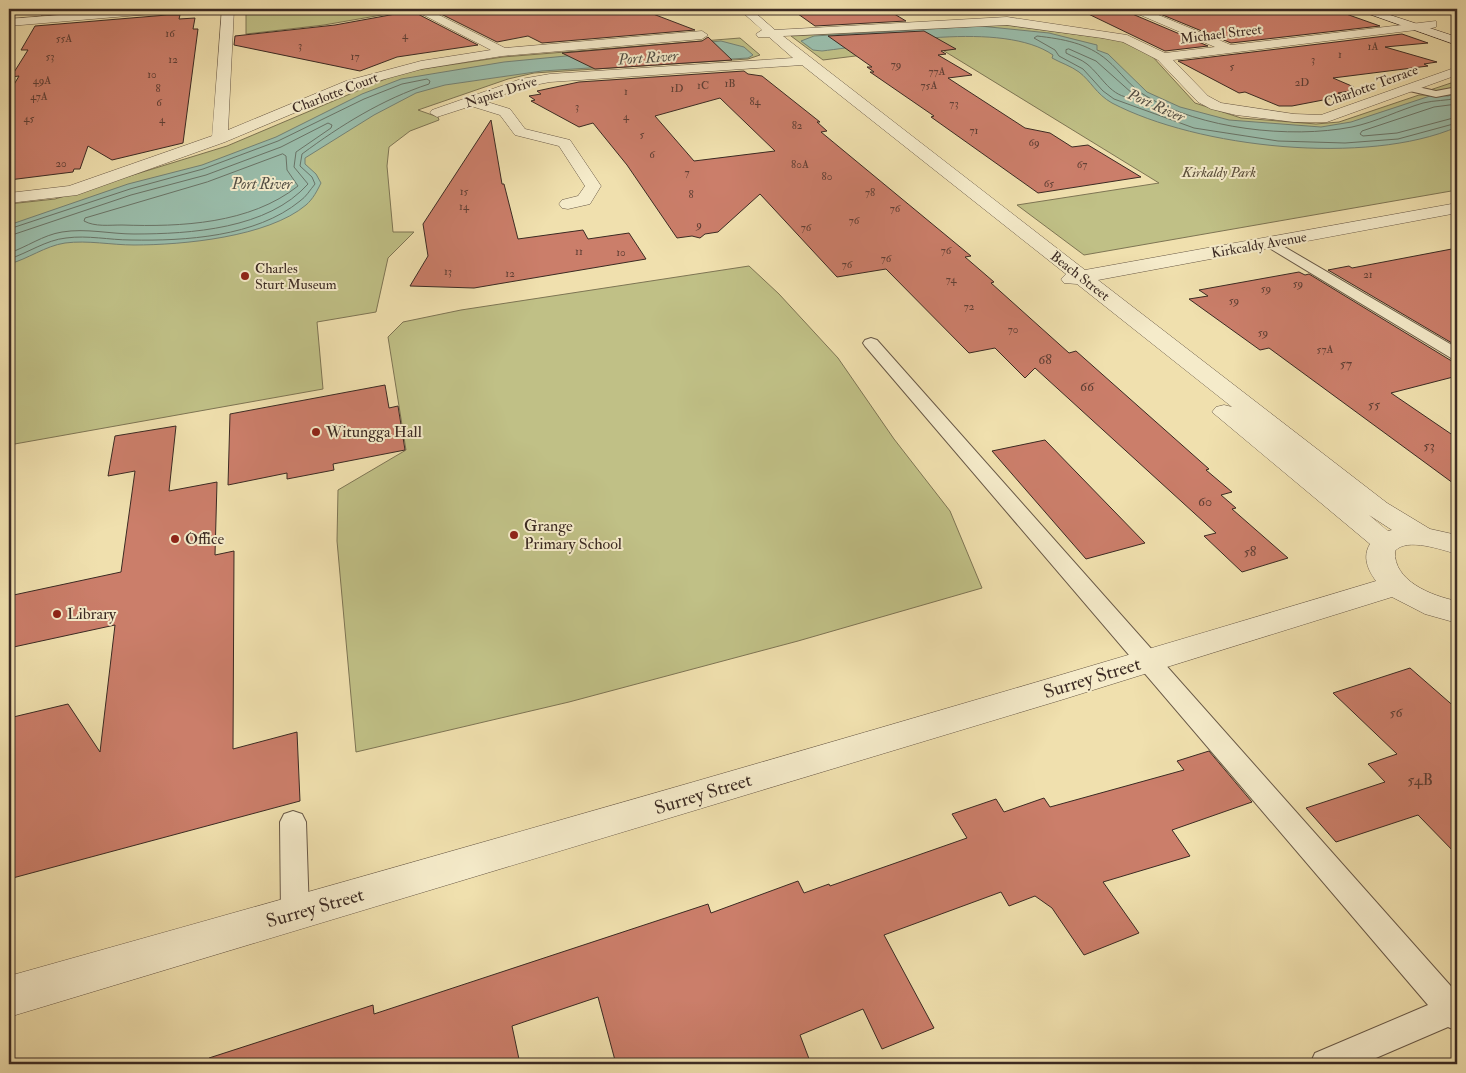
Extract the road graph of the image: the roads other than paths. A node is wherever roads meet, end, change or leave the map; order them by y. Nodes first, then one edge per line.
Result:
1 (175, 9) edge
2 (228, 9) edge
3 (418, 9) edge
4 (744, 9) edge
5 (1135, 9) edge
6 (1361, 9) edge
7 (1384, 9) edge
8 (9, 23) edge
9 (1432, 24) junction
10 (1413, 26) junction
11 (771, 33) junction
12 (1457, 33) edge
13 (702, 35) dead end
14 (751, 35) joint
15 (1457, 41) edge
16 (1229, 48) junction
17 (502, 52) junction
18 (1163, 56) junction
19 (795, 62) junction
20 (1457, 71) edge
21 (1409, 88) junction
22 (1457, 90) edge
23 (472, 102) junction
24 (438, 113) dead end
25 (220, 139) junction
26 (9, 198) edge
27 (568, 204) dead end
28 (1457, 208) edge
29 (1271, 243) junction
30 (1082, 277) junction
31 (1060, 281) junction
32 (871, 343) dead end
33 (1457, 356) edge
34 (1421, 536) junction
35 (1386, 543) junction
36 (1457, 544) edge
37 (1396, 585) junction
38 (1457, 612) edge
39 (1148, 661) junction
40 (293, 822) dead end
41 (295, 914) junction
42 (9, 997) edge
43 (1455, 1013) edge
44 (1326, 1064) edge

1 - 8 street
2 - 25 street
3 - 17 street
4 - 11 street, Beach Street
5 - 16 street
6 - 10 street
7 - 9 street
9 - 10 street, Michael Street
9 - 12 street
10 - 15 street
10 - 16 street, Michael Street
11 - 14 street, Charlotte Terrace
11 - 18 street, Charlotte Terrace
11 - 19 street, Beach Street
13 - 17 street, Charlotte Court
14 - 19 street, Beach Street
16 - 18 street, Michael Street
17 - 25 street, Charlotte Court
18 - 21 street, Charlotte Terrace
19 - 23 street, Napier Drive
19 - 30 street, Beach Street
19 - 31 street, Beach Street
20 - 21 street, Charlotte Terrace
21 - 22 lane
23 - 24 street, Napier Drive
23 - 27 street
25 - 26 street, Charlotte Court
28 - 29 street, Kirkcaldy Avenue
29 - 30 street, Kirkcaldy Avenue
29 - 33 lane
30 - 31 street, Kirkcaldy Avenue
30 - 34 street, Beach Street
31 - 35 street, Beach Street
32 - 39 lane
34 - 35 street
34 - 36 street
35 - 37 street
37 - 38 street
37 - 39 street, Surrey Street
39 - 41 street, Surrey Street
39 - 43 lane
40 - 41 lane
41 - 42 street, Surrey Street
43 - 44 lane

